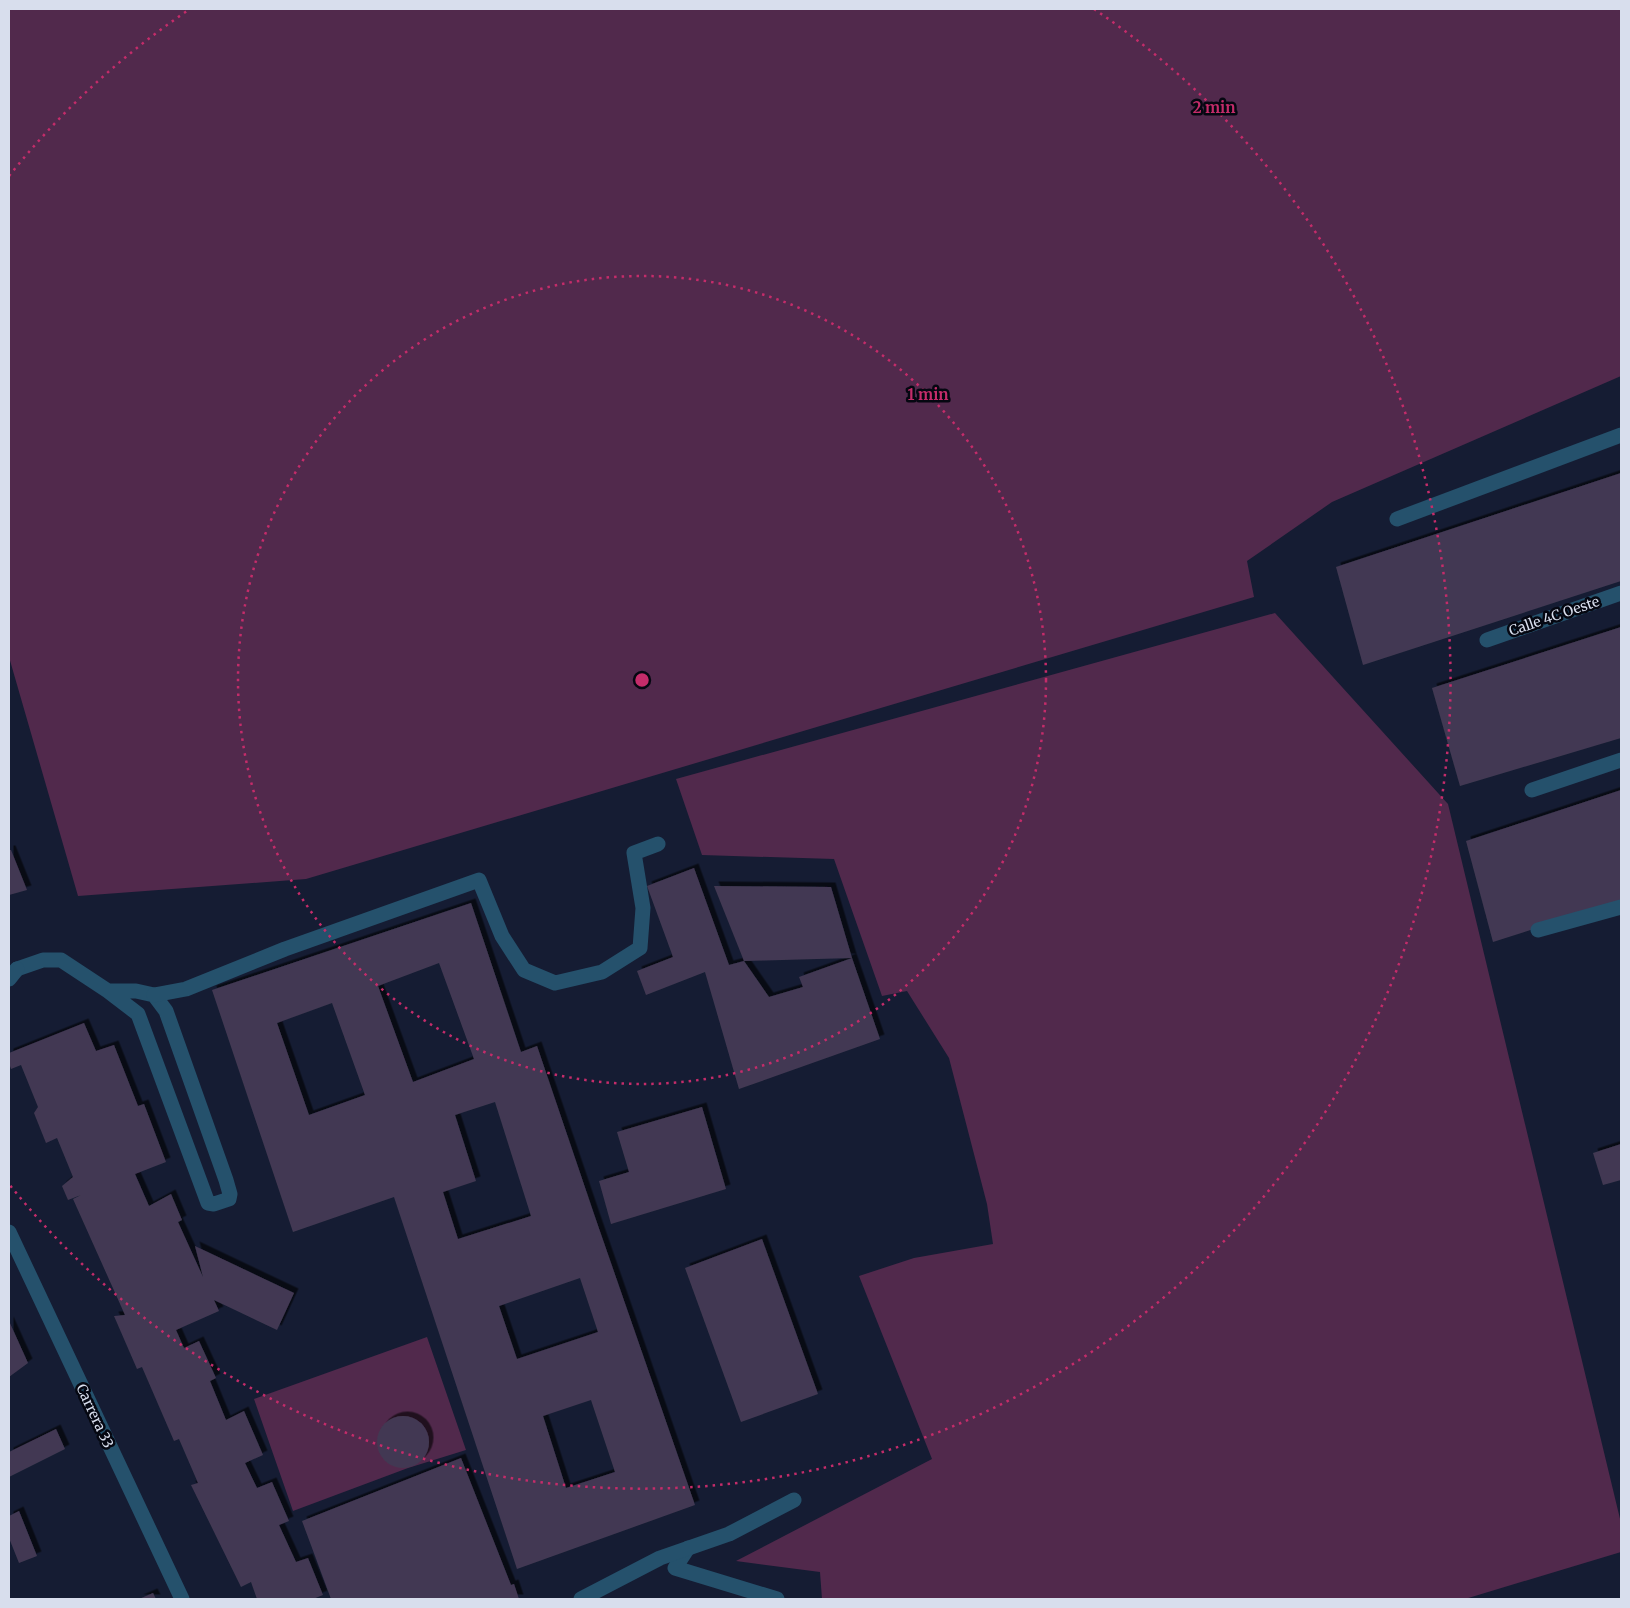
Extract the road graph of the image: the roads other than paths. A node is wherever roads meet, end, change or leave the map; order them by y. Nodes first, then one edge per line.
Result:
1 (1621, 435) edge
2 (1397, 519) dead end
3 (1621, 593) edge
4 (1486, 640) dead end
5 (1621, 760) edge
6 (1532, 790) dead end
7 (658, 844) dead end
8 (1621, 907) edge
9 (1538, 930) dead end
10 (13, 974) edge
11 (108, 991) junction
12 (154, 995) junction
13 (9, 1232) edge
14 (794, 1500) dead end
15 (688, 1548) junction
16 (182, 1599) edge
17 (581, 1599) edge
18 (777, 1599) edge

1 - 2 street
3 - 4 street, Calle 4C Oeste
5 - 6 street
7 - 12 street
8 - 9 street
10 - 11 street
11 - 12 street
11 - 12 street
13 - 16 street, Carrera 33
14 - 15 street
15 - 17 street
15 - 18 street

